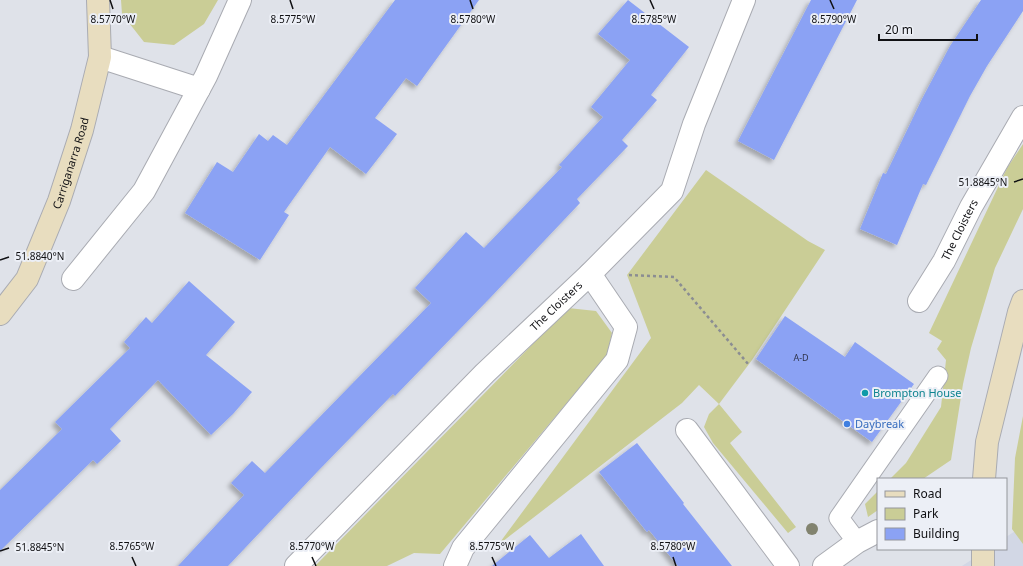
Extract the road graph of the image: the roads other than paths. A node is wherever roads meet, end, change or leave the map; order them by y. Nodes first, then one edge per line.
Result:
1 (98, 0) edge
2 (240, 0) edge
3 (744, 0) edge
4 (100, 57) junction
5 (199, 89) junction
6 (1023, 117) edge
7 (590, 274) junction
8 (72, 279) dead end
9 (919, 301) dead end
10 (1023, 301) edge
11 (0, 314) edge
12 (938, 376) dead end
13 (687, 430) dead end
14 (984, 478) edge
15 (877, 532) edge
16 (857, 542) junction
17 (983, 550) edge
18 (296, 566) edge
19 (455, 566) edge
20 (788, 566) edge
21 (824, 566) edge
22 (983, 566) edge

1 - 4 street, Carriganarra Road
2 - 5 street
3 - 7 street, The Cloisters
4 - 5 street
4 - 11 street, Carriganarra Road
5 - 8 street
6 - 9 street, The Cloisters
7 - 18 street, The Cloisters
7 - 19 street
10 - 14 street
12 - 16 lane
13 - 20 street
15 - 16 street
16 - 21 street
17 - 22 street

